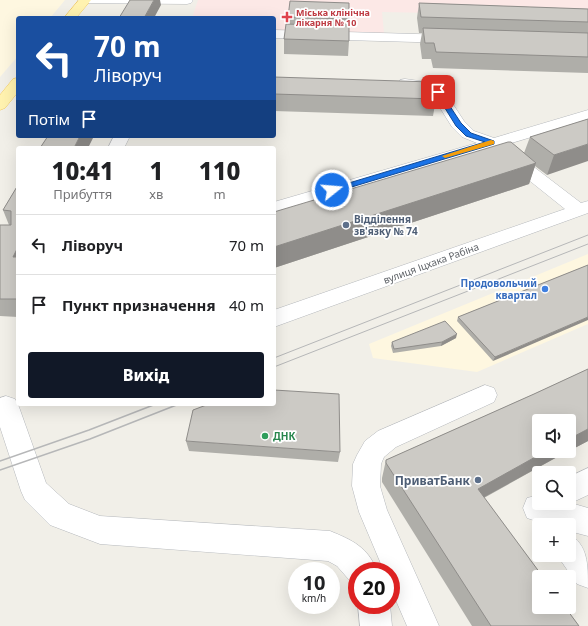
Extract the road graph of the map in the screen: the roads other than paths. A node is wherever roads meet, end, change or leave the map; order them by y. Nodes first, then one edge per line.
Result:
1 (85, 0) edge
2 (187, 1) edge
3 (182, 12) dead end
4 (72, 16) edge
5 (276, 34) edge
6 (464, 39) edge
7 (391, 83) edge
8 (16, 85) edge
9 (0, 105) edge
10 (588, 115) edge
11 (492, 142) junction
12 (276, 207) edge
13 (583, 209) edge
14 (276, 318) edge
15 (485, 395) dead end
16 (8, 406) edge
17 (588, 481) edge
18 (576, 487) edge
19 (544, 512) edge
20 (588, 522) edge
21 (576, 557) edge
22 (354, 562) edge
23 (395, 562) edge
24 (400, 572) edge
25 (588, 573) edge
26 (375, 614) edge
27 (376, 626) edge
28 (423, 626) edge

1 - 2 street
1 - 4 main road
2 - 3 street
5 - 6 street
7 - 11 street
8 - 9 main road
10 - 11 street
11 - 12 street
11 - 13 street
13 - 14 street, вулиця Іцхака Рабіна
15 - 23 street
16 - 22 street
17 - 18 street
19 - 20 street
21 - 25 street
24 - 28 street
26 - 27 street

